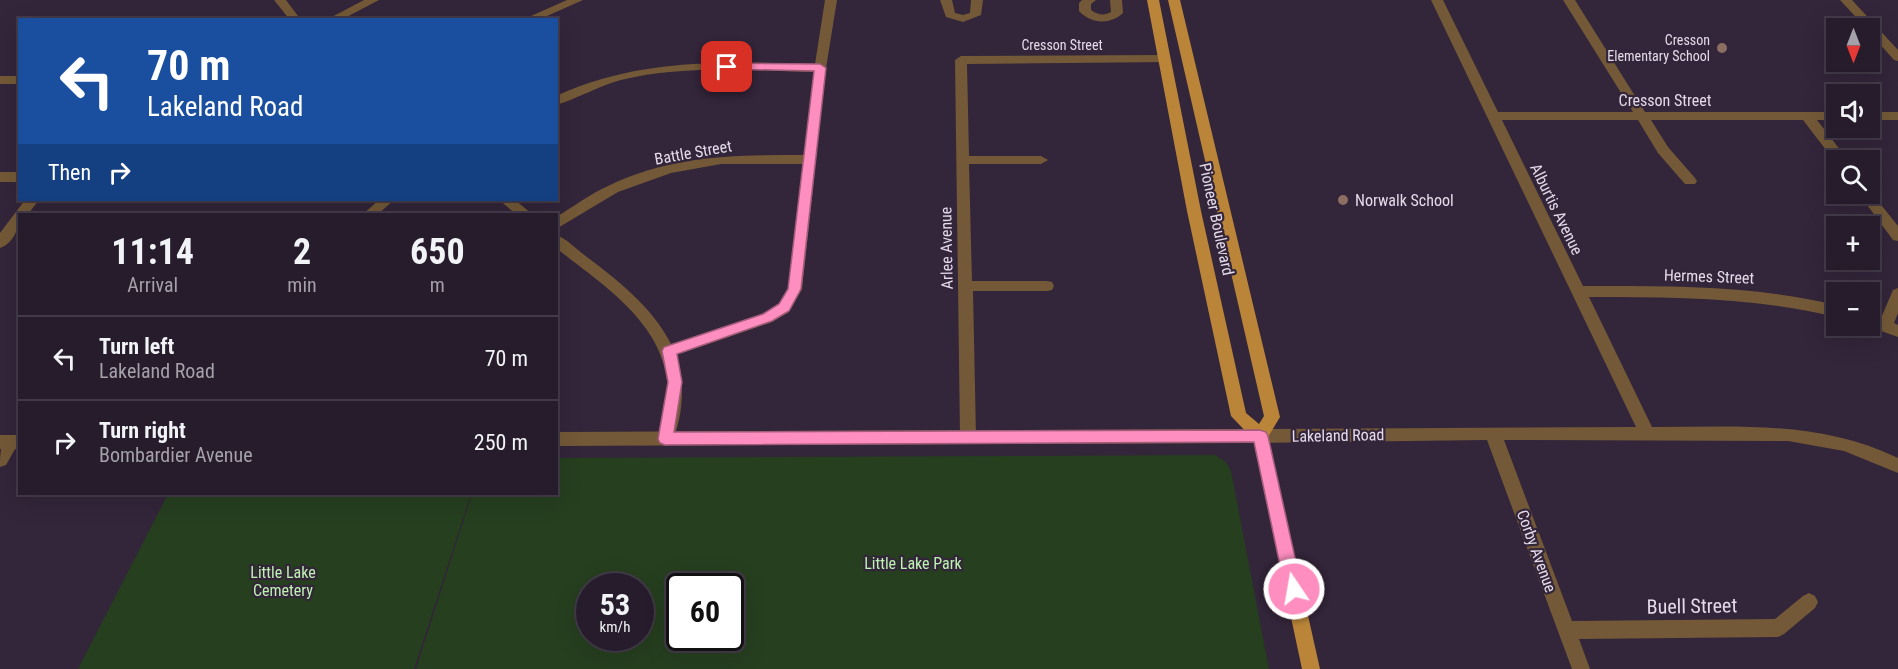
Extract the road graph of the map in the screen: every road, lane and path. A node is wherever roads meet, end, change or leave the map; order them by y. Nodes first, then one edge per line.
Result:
1 (280, 0) edge
2 (373, 0) edge
3 (577, 0) edge
4 (831, 0) edge
5 (946, 0) edge
6 (977, 0) edge
7 (1089, 0) edge
8 (1153, 0) edge
9 (1174, 0) edge
10 (1437, 0) edge
11 (1569, 0) edge
12 (1846, 0) edge
13 (1114, 2) edge
14 (294, 18) edge
15 (335, 18) edge
16 (532, 18) edge
17 (1893, 47) edge
18 (1898, 57) edge
19 (1164, 59) junction
20 (961, 60) joint
21 (820, 68) junction
22 (0, 80) edge
23 (18, 80) edge
24 (558, 100) edge
25 (1494, 116) junction
26 (1644, 116) junction
27 (1806, 116) junction
28 (1826, 116) edge
29 (1880, 116) edge
30 (1898, 116) edge
31 (1833, 150) edge
32 (811, 159) junction
33 (963, 160) junction
34 (1041, 160) dead end
35 (0, 177) edge
36 (18, 177) edge
37 (1690, 181) dead end
38 (31, 201) edge
39 (386, 201) edge
40 (507, 201) edge
41 (1874, 204) edge
42 (22, 213) edge
43 (371, 213) edge
44 (524, 213) edge
45 (18, 218) edge
46 (558, 223) edge
47 (1898, 236) edge
48 (558, 242) edge
49 (0, 243) edge
50 (965, 286) junction
51 (1047, 286) dead end
52 (1579, 292) junction
53 (1898, 294) edge
54 (1826, 309) edge
55 (1892, 328) edge
56 (669, 351) junction
57 (1647, 432) junction
58 (1493, 433) junction
59 (968, 436) junction
60 (1260, 436) junction
61 (558, 439) edge
62 (665, 439) junction
63 (10, 442) edge
64 (0, 460) edge
65 (1898, 466) edge
66 (1809, 602) dead end
67 (1566, 630) junction
68 (1311, 669) edge
69 (1581, 669) edge

1 - 14 street
2 - 15 street
3 - 16 street
4 - 21 street
5 - 6 street
7 - 13 street
8 - 19 main road, Pioneer Boulevard
9 - 60 main road, Pioneer Boulevard
10 - 25 street, Alburtis Avenue
11 - 26 street
12 - 17 street
17 - 18 street
19 - 20 street, Cresson Street
19 - 60 main road, Pioneer Boulevard
20 - 33 street, Arlee Avenue
21 - 24 street
21 - 32 street
22 - 23 street
25 - 26 street, Cresson Street
25 - 52 street, Alburtis Avenue
26 - 27 street, Cresson Street
26 - 37 street
27 - 28 street, Cresson Street
27 - 31 street
29 - 30 street
32 - 46 street, Battle Street
32 - 56 street
33 - 34 street
33 - 50 street, Arlee Avenue
35 - 36 street
38 - 42 street
39 - 43 street
40 - 44 street
41 - 47 street
45 - 49 street
48 - 56 street
50 - 51 street
50 - 59 street, Arlee Avenue
52 - 54 street, Hermes Street
52 - 57 street, Alburtis Avenue
53 - 55 street
56 - 62 street
57 - 58 street, Lakeland Road
57 - 65 street, Lakeland Road
58 - 60 street, Lakeland Road
58 - 67 street, Corby Avenue
59 - 60 street, Lakeland Road
59 - 62 street, Lakeland Road
60 - 68 main road
61 - 62 street, Lakeland Road
63 - 64 street
66 - 67 street, Buell Street
67 - 69 street, Corby Avenue

